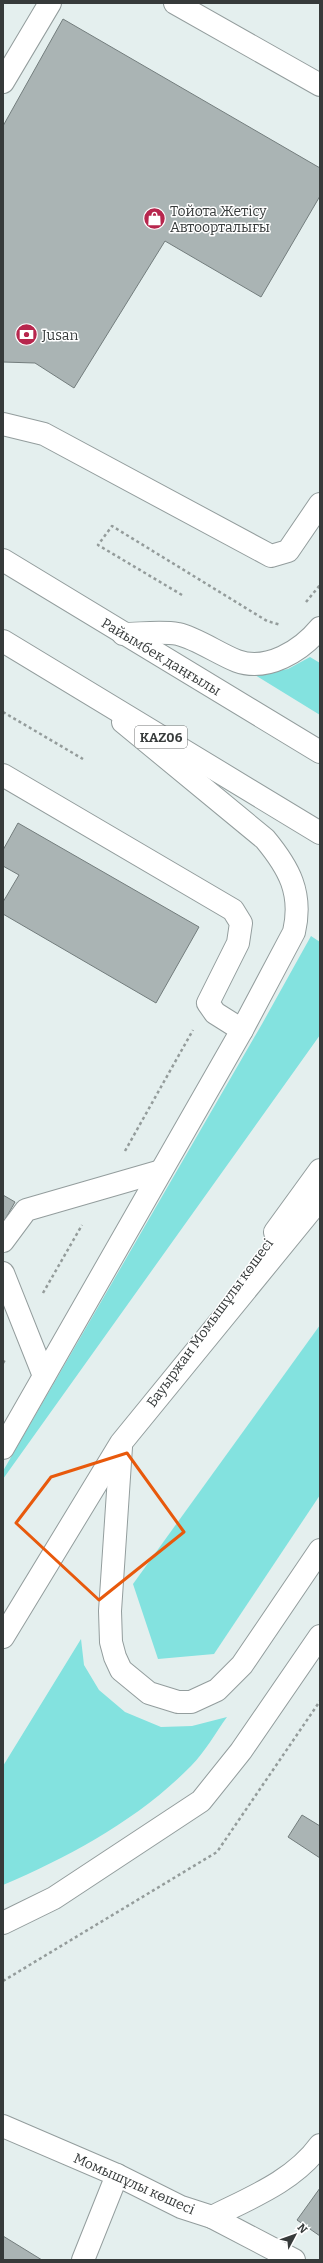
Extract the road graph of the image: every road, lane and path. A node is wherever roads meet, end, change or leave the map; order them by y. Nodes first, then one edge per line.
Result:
1 (50, 3) edge
2 (174, 3) edge
3 (3, 82) edge
4 (320, 85) edge
5 (3, 424) edge
6 (320, 504) edge
7 (3, 560) edge
8 (320, 585) edge
9 (182, 595) dead end
10 (302, 607) dead end
11 (288, 622) dead end
12 (320, 628) edge
13 (123, 634) junction
14 (3, 641) edge
15 (89, 693) junction
16 (3, 712) edge
17 (320, 752) edge
18 (83, 760) dead end
19 (3, 775) edge
20 (320, 833) edge
21 (242, 1030) junction
22 (320, 1170) edge
23 (161, 1171) junction
24 (320, 1199) edge
25 (3, 1241) edge
26 (3, 1273) edge
27 (44, 1376) junction
28 (146, 1411) junction
29 (121, 1443) junction
30 (3, 1448) edge
31 (320, 1550) edge
32 (320, 1636) edge
33 (3, 1637) edge
34 (320, 1701) edge
35 (3, 1923) edge
36 (3, 1981) edge
37 (3, 2126) edge
38 (320, 2145) edge
39 (117, 2176) junction
40 (212, 2217) junction
41 (83, 2260) edge
42 (294, 2260) edge

1 - 3 main road
2 - 4 main road
5 - 6 main road
7 - 13 main road, Райымбек даңғылы
8 - 10 path
9 - 11 path
12 - 13 main road
13 - 17 main road, Райымбек даңғылы
14 - 15 main road, KАZ06
15 - 20 main road, KАZ06
15 - 21 main road
16 - 18 path
19 - 21 main road
21 - 23 main road
22 - 28 main road, Бауыржан Момышұлы көшесі
23 - 25 main road
23 - 27 main road
24 - 28 main road, Бауыржан Момышұлы көшесі
26 - 27 main road
27 - 30 main road
28 - 29 main road
29 - 31 main road
29 - 33 main road
32 - 35 main road
34 - 36 path
37 - 39 main road, Момышұлы көшесі
38 - 40 main road, Момышұлы көшесі
39 - 40 main road, Момышұлы көшесі
39 - 41 main road
40 - 42 main road

